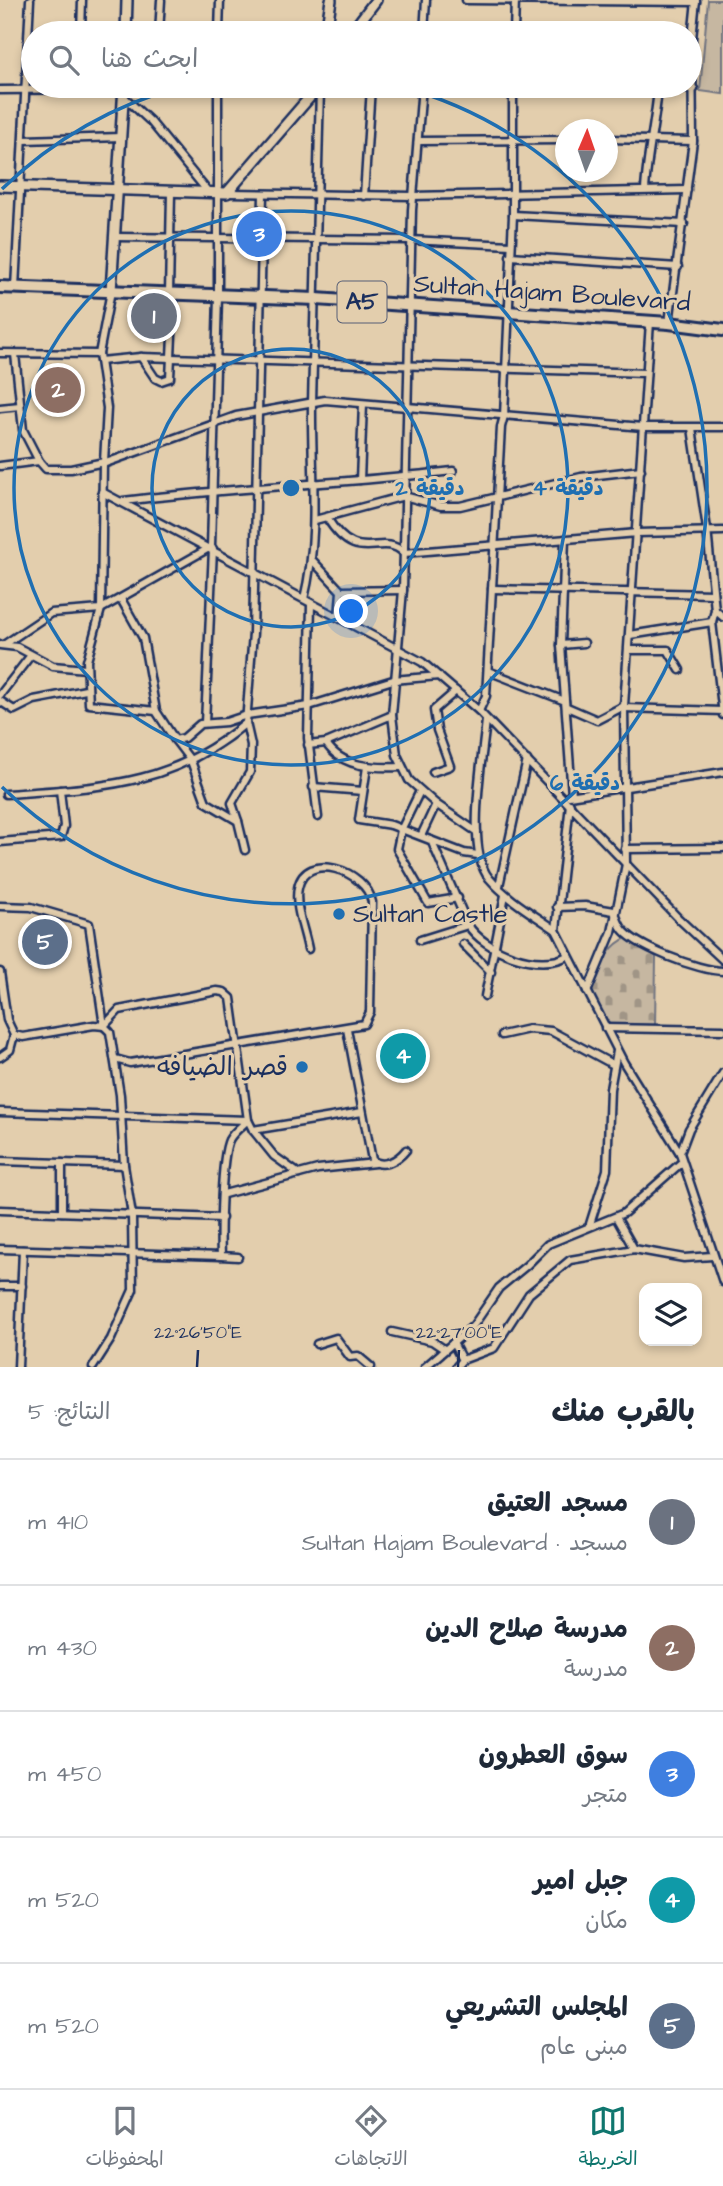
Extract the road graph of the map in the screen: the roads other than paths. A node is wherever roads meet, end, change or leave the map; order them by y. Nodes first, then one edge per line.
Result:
1 (30, 0) edge
2 (82, 0) edge
3 (127, 0) edge
4 (161, 0) edge
5 (220, 0) edge
6 (331, 0) edge
7 (376, 0) edge
8 (426, 0) edge
9 (466, 0) edge
10 (515, 0) edge
11 (696, 1) edge
12 (30, 21) edge
13 (81, 21) edge
14 (126, 21) edge
15 (160, 21) edge
16 (219, 21) edge
17 (328, 21) edge
18 (360, 21) edge
19 (425, 21) edge
20 (514, 21) edge
21 (693, 21) edge
22 (0, 90) edge
23 (21, 90) edge
24 (26, 98) edge
25 (123, 98) edge
26 (130, 98) edge
27 (218, 98) edge
28 (309, 98) edge
29 (317, 98) edge
30 (370, 98) edge
31 (421, 98) edge
32 (513, 98) edge
33 (657, 98) edge
34 (694, 98) edge
35 (121, 137) junction
36 (618, 139) edge
37 (653, 139) junction
38 (24, 140) junction
39 (512, 140) junction
40 (555, 140) edge
41 (419, 141) junction
42 (693, 141) junction
43 (0, 186) edge
44 (19, 187) junction
45 (645, 190) junction
46 (687, 190) junction
47 (117, 191) junction
48 (171, 193) junction
49 (218, 193) junction
50 (263, 194) junction
51 (318, 195) junction
52 (513, 195) junction
53 (364, 196) junction
54 (412, 196) junction
55 (513, 215) junction
56 (684, 224) junction
57 (114, 237) junction
58 (171, 239) junction
59 (218, 239) junction
60 (263, 239) junction
61 (317, 240) junction
62 (411, 240) junction
63 (511, 245) junction
64 (510, 256) junction
65 (678, 267) junction
66 (0, 287) edge
67 (15, 288) junction
68 (111, 291) junction
69 (172, 294) junction
70 (218, 296) junction
71 (260, 297) junction
72 (316, 299) junction
73 (411, 305) junction
74 (507, 312) junction
75 (650, 322) junction
76 (669, 323) junction
77 (723, 330) edge
78 (0, 354) edge
79 (15, 354) junction
80 (100, 357) junction
81 (141, 357) junction
82 (172, 359) junction
83 (215, 360) junction
84 (259, 362) junction
85 (314, 363) junction
86 (409, 366) junction
87 (506, 368) junction
88 (646, 373) junction
89 (312, 401) junction
90 (363, 404) junction
91 (20, 407) junction
92 (0, 408) edge
93 (408, 409) junction
94 (259, 411) junction
95 (504, 416) junction
96 (213, 426) junction
97 (723, 427) edge
98 (643, 428) junction
99 (692, 428) junction
100 (39, 461) junction
101 (103, 463) junction
102 (0, 466) edge
103 (641, 470) junction
104 (453, 471) dead end
105 (405, 477) junction
106 (360, 480) junction
107 (312, 483) junction
108 (256, 487) junction
109 (211, 490) junction
110 (102, 492) junction
111 (404, 496) junction
112 (497, 499) junction
113 (121, 502) junction
114 (327, 518) junction
115 (315, 520) junction
116 (708, 529) junction
117 (723, 531) edge
118 (637, 533) junction
119 (565, 539) junction
120 (494, 544) junction
121 (212, 548) junction
122 (404, 553) junction
123 (313, 561) junction
124 (254, 574) junction
125 (492, 589) junction
126 (403, 590) junction
127 (341, 591) junction
128 (561, 591) junction
129 (632, 592) junction
130 (713, 594) junction
131 (121, 598) junction
132 (308, 601) junction
133 (101, 609) junction
134 (715, 610) junction
135 (723, 617) edge
136 (339, 618) junction
137 (712, 622) junction
138 (630, 635) junction
139 (584, 643) dead end
140 (3, 645) edge
141 (561, 645) junction
142 (396, 649) junction
143 (629, 650) junction
144 (31, 654) junction
145 (86, 669) junction
146 (680, 670) dead end
147 (488, 671) junction
148 (439, 676) junction
149 (393, 680) junction
150 (86, 690) junction
151 (456, 691) junction
152 (0, 695) edge
153 (0, 701) edge
154 (566, 704) junction
155 (309, 706) junction
156 (624, 707) junction
157 (156, 710) junction
158 (479, 711) junction
159 (723, 712) edge
160 (392, 715) junction
161 (246, 719) junction
162 (486, 720) junction
163 (205, 723) junction
164 (175, 740) junction
165 (326, 743) junction
166 (308, 745) junction
167 (527, 760) junction
168 (191, 761) junction
169 (367, 767) junction
170 (401, 767) junction
171 (433, 772) dead end
172 (723, 772) edge
173 (313, 787) junction
174 (624, 788) junction
175 (60, 790) junction
176 (363, 791) junction
177 (420, 791) junction
178 (6, 794) dead end
179 (572, 795) junction
180 (564, 797) junction
181 (436, 804) junction
182 (570, 804) junction
183 (318, 817) dead end
184 (237, 821) junction
185 (401, 830) junction
186 (477, 832) junction
187 (421, 836) junction
188 (430, 840) junction
189 (0, 842) edge
190 (723, 848) edge
191 (625, 849) junction
192 (245, 850) dead end
193 (478, 855) junction
194 (626, 864) junction
195 (499, 886) junction
196 (505, 895) junction
197 (458, 898) junction
198 (0, 906) edge
199 (557, 907) junction
200 (614, 911) junction
201 (468, 925) junction
202 (556, 930) junction
203 (420, 940) dead end
204 (463, 944) dead end
205 (496, 947) junction
206 (308, 949) dead end
207 (567, 956) junction
208 (723, 960) edge
209 (723, 971) edge
210 (0, 972) edge
211 (491, 972) junction
212 (587, 992) junction
213 (485, 996) dead end
214 (3, 1012) edge
215 (104, 1026) junction
216 (605, 1028) junction
217 (347, 1029) junction
218 (723, 1030) edge
219 (14, 1035) junction
220 (502, 1035) dead end
221 (238, 1044) junction
222 (617, 1050) junction
223 (0, 1057) edge
224 (115, 1059) junction
225 (614, 1065) junction
226 (723, 1073) edge
227 (0, 1112) edge
228 (362, 1112) junction
229 (122, 1116) junction
230 (248, 1120) junction
231 (253, 1130) junction
232 (406, 1150) dead end
233 (680, 1153) junction
234 (0, 1161) edge
235 (682, 1162) junction
236 (62, 1163) junction
237 (375, 1163) junction
238 (124, 1165) junction
239 (299, 1174) junction
240 (224, 1194) junction
241 (0, 1210) edge
242 (62, 1212) junction
243 (132, 1214) junction
244 (222, 1217) junction
245 (616, 1217) junction
246 (590, 1224) junction
247 (0, 1249) edge
248 (634, 1249) junction
249 (23, 1250) junction
250 (133, 1253) junction
251 (221, 1256) junction
252 (712, 1256) junction
253 (237, 1257) dead end
254 (723, 1282) edge
255 (0, 1286) edge
256 (22, 1286) junction
257 (392, 1332) dead end
258 (453, 1343) junction
259 (317, 1344) dead end
260 (444, 1349) junction
261 (462, 1360) junction
262 (18, 1367) edge
263 (93, 1367) edge
264 (371, 1367) edge
265 (425, 1367) edge
266 (456, 1367) edge

1 - 12 street
2 - 13 street
3 - 14 main road
4 - 15 street
5 - 16 street
6 - 17 main road
7 - 18 main road
8 - 19 street
9 - 10 street
10 - 11 street
10 - 20 street
11 - 21 street
22 - 23 street
24 - 38 street
25 - 35 main road
26 - 49 street
27 - 49 street
28 - 49 main road
29 - 51 street
30 - 53 street
31 - 41 street
32 - 39 street
33 - 37 street
34 - 42 street
35 - 38 street
35 - 47 main road
36 - 37 street
37 - 42 street
37 - 45 street
38 - 44 street
39 - 40 street
39 - 41 street
39 - 52 street
41 - 54 street
42 - 46 street
43 - 44 main road
44 - 47 main road
44 - 67 street
45 - 46 street
45 - 52 street
46 - 56 street
47 - 48 main road
47 - 57 main road
48 - 49 main road
48 - 58 street
49 - 50 street
49 - 59 street
50 - 51 street
50 - 60 street
51 - 53 street
51 - 61 street
52 - 54 street
52 - 55 street
53 - 54 street
54 - 62 street
55 - 56 street
55 - 63 street
56 - 65 street
57 - 58 street
57 - 68 main road
58 - 59 street
58 - 69 street
59 - 60 street
59 - 70 street
60 - 61 street
60 - 71 street
61 - 62 street
61 - 72 street
62 - 63 street
62 - 73 street
63 - 64 street
64 - 65 street
64 - 74 street
65 - 76 street
66 - 67 highway, Sultan Hajam Boulevard / A5
67 - 68 highway, Sultan Hajam Boulevard / A5
68 - 69 highway, Sultan Hajam Boulevard / A5
68 - 80 street
69 - 70 highway, Sultan Hajam Boulevard / A5
69 - 82 street
70 - 71 highway, Sultan Hajam Boulevard / A5
70 - 83 street
71 - 72 highway, Sultan Hajam Boulevard / A5
71 - 84 street
72 - 73 highway, Sultan Hajam Boulevard / A5
72 - 85 street
73 - 74 highway, Sultan Hajam Boulevard / A5
73 - 86 street
74 - 75 highway, Sultan Hajam Boulevard / A5
74 - 87 street
75 - 76 highway, Sultan Hajam Boulevard / A5
75 - 88 street
76 - 77 highway, Sultan Hajam Boulevard / A5
78 - 79 street
79 - 80 street
79 - 91 street
80 - 81 street
80 - 101 street
81 - 82 street
81 - 82 street
82 - 83 street
83 - 84 street
83 - 96 street
84 - 85 street
84 - 94 street
85 - 86 street
85 - 89 street
86 - 87 street
86 - 93 street
87 - 88 street
87 - 95 street
88 - 98 street
89 - 90 street
89 - 94 street
89 - 107 street
90 - 93 street
90 - 106 street
91 - 92 street
91 - 100 street
93 - 95 street
93 - 105 street
94 - 96 street
94 - 108 street
95 - 98 street
95 - 112 street
96 - 101 street
96 - 109 street
97 - 99 street
98 - 99 street
98 - 103 street
99 - 116 street
100 - 101 street
100 - 102 street
101 - 110 street
103 - 112 street
103 - 118 street
104 - 105 street
105 - 106 street
105 - 111 street
106 - 107 street
107 - 108 street
107 - 115 street
108 - 109 street
108 - 124 street
109 - 113 street
109 - 121 street
110 - 113 street
110 - 133 street
111 - 112 street
111 - 114 street
111 - 122 street
112 - 120 street
113 - 121 street
114 - 115 street
114 - 122 street
115 - 123 street
116 - 117 street
116 - 118 street
116 - 130 street
118 - 119 street
118 - 129 street
119 - 120 street
119 - 128 street
120 - 122 street
120 - 125 street
121 - 124 street
121 - 131 street
121 - 163 street
122 - 126 street
123 - 127 street
123 - 132 street
124 - 132 street
124 - 161 street
125 - 128 street
125 - 147 street
126 - 127 street
126 - 142 street
127 - 136 street
128 - 129 street
128 - 141 street
129 - 130 street
129 - 138 street
130 - 134 street
131 - 133 street
131 - 157 street
132 - 136 street
132 - 155 street
133 - 140 street
133 - 145 street
134 - 135 street
134 - 137 street
136 - 142 street
137 - 138 street
137 - 159 street
138 - 143 street
139 - 141 street
140 - 144 street
141 - 154 street
142 - 148 street
142 - 149 street
143 - 146 street
143 - 156 street
144 - 145 street
144 - 152 street
145 - 150 street
147 - 154 street
147 - 158 street
148 - 149 street
148 - 151 street
149 - 155 street
149 - 160 street
150 - 153 street
150 - 157 street
151 - 158 street
151 - 171 street
154 - 156 street
154 - 179 street
155 - 161 street
155 - 166 street
156 - 159 street
156 - 174 street
157 - 164 street
158 - 162 street
160 - 165 street
160 - 170 street
161 - 163 street
161 - 168 street
161 - 184 street
162 - 167 street
162 - 186 street
163 - 164 street
164 - 168 street
165 - 166 street
165 - 169 street
166 - 173 street
167 - 180 street
167 - 195 street
168 - 175 street
168 - 184 street
169 - 170 street
169 - 176 street
170 - 177 street
172 - 174 street
173 - 176 street
173 - 183 street
174 - 179 street
174 - 191 street
175 - 178 street
175 - 189 street
176 - 185 street
177 - 181 street
177 - 185 street
179 - 180 street
180 - 182 street
181 - 186 street
181 - 187 street
182 - 194 street
182 - 199 street
184 - 192 street
185 - 187 street
185 - 197 street
186 - 193 street
187 - 188 street
188 - 193 street
188 - 197 street
190 - 191 street
191 - 194 street
193 - 195 street
194 - 200 street
194 - 208 street
195 - 196 street
196 - 202 street
196 - 205 street
197 - 201 street
198 - 215 street
199 - 200 street
199 - 202 street
200 - 209 street
200 - 212 street
201 - 203 street
201 - 205 street
202 - 207 street
204 - 211 street
205 - 207 street
205 - 211 street
206 - 217 street
207 - 212 street
210 - 214 street
211 - 213 street
212 - 216 street
214 - 219 street
215 - 219 street
215 - 221 street
215 - 224 street
216 - 218 street
216 - 222 street
217 - 221 street
217 - 228 street
219 - 223 street
220 - 225 street
221 - 224 street
221 - 230 street
222 - 225 street
222 - 233 street
224 - 229 street
225 - 246 street
226 - 233 street
227 - 229 street
228 - 231 street
228 - 237 street
229 - 230 street
229 - 238 street
230 - 231 street
230 - 240 street
231 - 239 street
232 - 237 street
233 - 235 street
234 - 236 street
235 - 245 street
235 - 252 street
236 - 238 street
236 - 242 street
237 - 239 street
238 - 243 street
239 - 240 street
240 - 244 street
241 - 242 street
242 - 243 street
243 - 244 street
243 - 250 street
244 - 251 street
245 - 246 street
245 - 248 street
246 - 258 street
247 - 249 street
248 - 252 street
248 - 261 street
249 - 250 street
249 - 256 street
250 - 251 street
250 - 263 street
251 - 253 street
252 - 254 street
255 - 256 street
256 - 262 street
257 - 260 street
258 - 260 street
258 - 261 street
259 - 264 street
260 - 265 street
261 - 266 street

